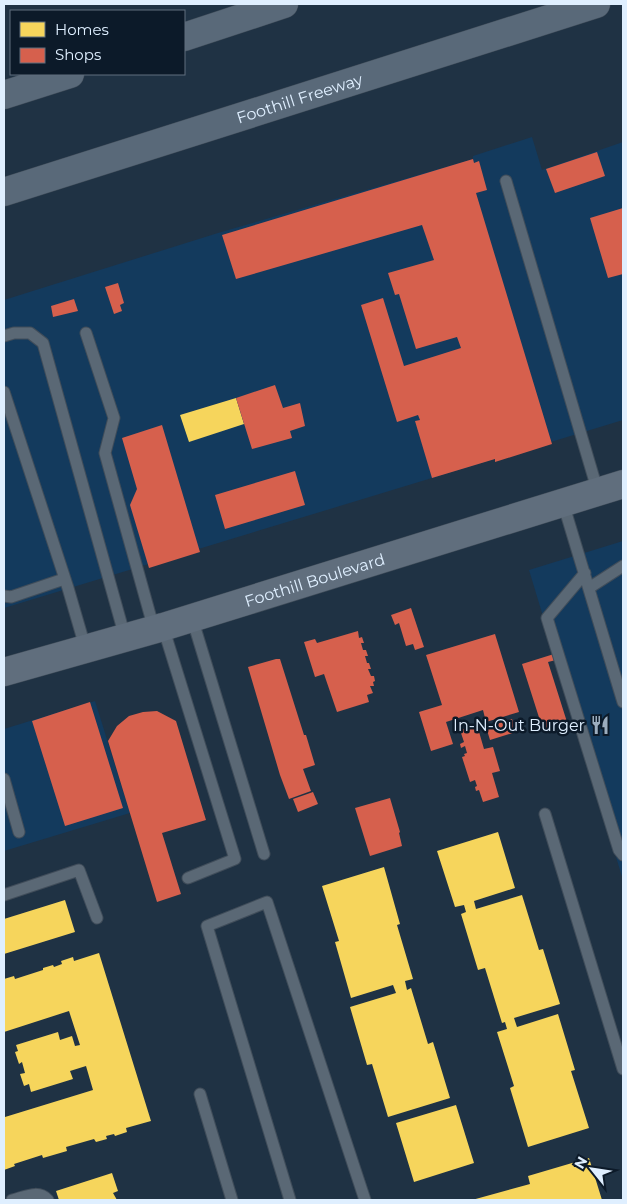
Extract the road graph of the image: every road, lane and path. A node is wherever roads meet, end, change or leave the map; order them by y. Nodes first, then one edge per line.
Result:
1 (284, 4) edge
2 (596, 4) edge
3 (185, 36) edge
4 (67, 75) edge
5 (4, 95) edge
6 (506, 180) dead end
7 (4, 192) edge
8 (86, 333) dead end
9 (4, 336) edge
10 (4, 392) edge
11 (623, 484) edge
12 (598, 492) junction
13 (562, 503) junction
14 (623, 566) edge
15 (585, 574) junction
16 (64, 579) junction
17 (589, 588) junction
18 (4, 596) edge
19 (192, 618) junction
20 (158, 628) junction
21 (125, 638) junction
22 (86, 650) junction
23 (4, 672) edge
24 (623, 702) edge
25 (4, 779) edge
26 (545, 814) dead end
27 (19, 832) dead end
28 (622, 851) edge
29 (264, 854) dead end
30 (188, 878) dead end
31 (4, 895) edge
32 (97, 918) dead end
33 (623, 1069) edge
34 (200, 1094) dead end
35 (12, 1200) edge
36 (48, 1200) edge
37 (232, 1200) edge
38 (290, 1200) edge
39 (365, 1200) edge

1 - 3 highway
2 - 7 highway, Foothill Freeway
4 - 5 highway
6 - 12 lane
8 - 20 lane
9 - 21 lane
10 - 16 lane
11 - 12 main road, Foothill Boulevard
12 - 13 main road, Foothill Boulevard
13 - 15 lane
13 - 19 main road, Foothill Boulevard
14 - 17 lane
15 - 17 lane
15 - 28 lane
16 - 18 lane
16 - 22 lane
17 - 24 lane
19 - 20 main road, Foothill Boulevard
19 - 29 lane
20 - 21 main road, Foothill Boulevard
20 - 30 lane
21 - 22 main road, Foothill Boulevard
22 - 23 main road, Foothill Boulevard
25 - 27 lane
26 - 33 lane
31 - 32 lane
34 - 37 lane
35 - 36 lane
38 - 39 lane

